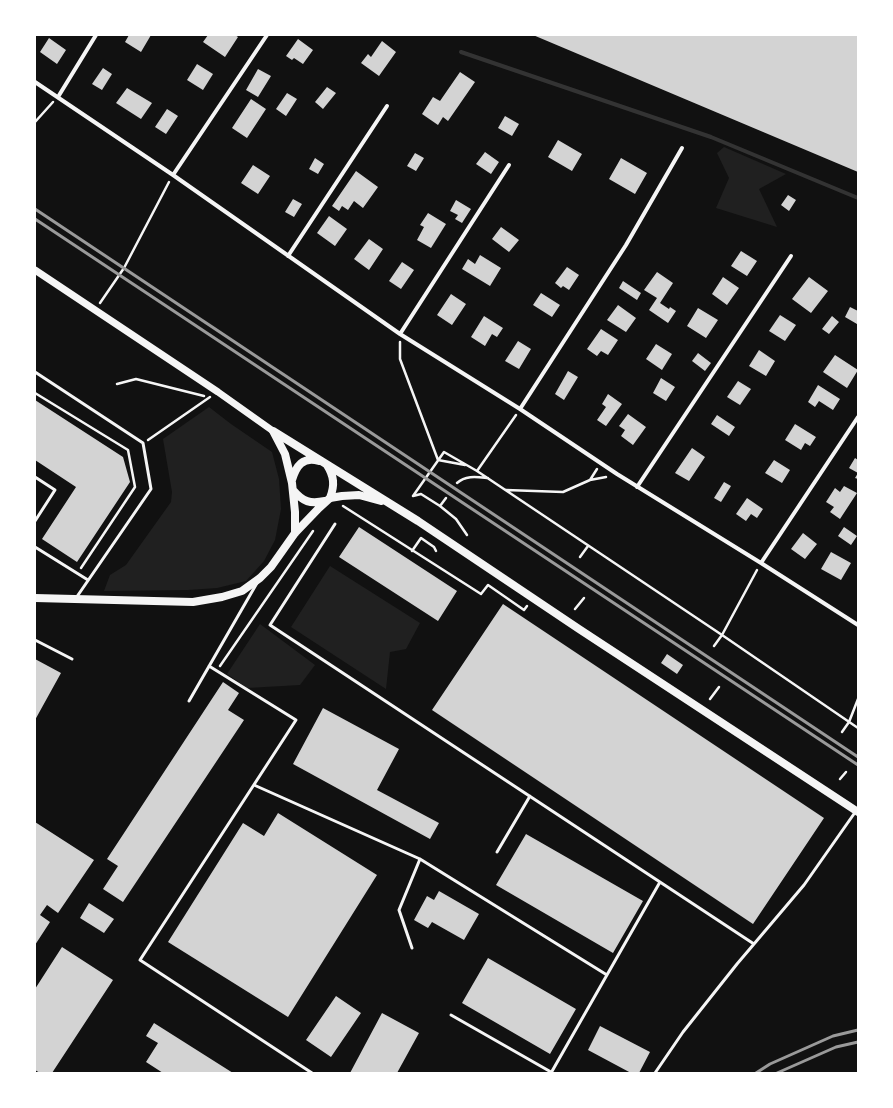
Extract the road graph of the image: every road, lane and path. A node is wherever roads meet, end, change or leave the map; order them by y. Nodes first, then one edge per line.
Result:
1 (96, 35) edge
2 (267, 35) edge
3 (35, 82) edge
4 (58, 97) junction
5 (387, 106) dead end
6 (35, 122) edge
7 (682, 148) dead end
8 (509, 165) dead end
9 (173, 175) junction
10 (288, 256) junction
11 (791, 256) dead end
12 (35, 270) edge
13 (99, 304) dead end
14 (400, 334) junction
15 (35, 372) edge
16 (117, 384) dead end
17 (35, 392) edge
18 (520, 409) junction
19 (858, 417) edge
20 (273, 431) junction
21 (143, 443) junction
22 (128, 450) junction
23 (438, 460) junction
24 (325, 463) junction
25 (601, 464) junction
26 (469, 466) junction
27 (477, 470) junction
28 (617, 474) junction
29 (35, 477) edge
30 (488, 478) junction
31 (590, 480) junction
32 (457, 483) dead end
33 (292, 486) junction
34 (637, 487) junction
35 (505, 490) junction
36 (446, 498) dead end
37 (328, 500) junction
38 (389, 503) junction
39 (341, 504) dead end
40 (440, 506) junction
41 (35, 521) edge
42 (335, 524) dead end
43 (316, 526) dead end
44 (295, 533) junction
45 (467, 535) dead end
46 (588, 546) junction
47 (35, 547) edge
48 (412, 551) junction
49 (436, 551) dead end
50 (580, 557) dead end
51 (761, 563) junction
52 (77, 573) junction
53 (260, 578) junction
54 (88, 580) junction
55 (35, 598) edge
56 (584, 598) dead end
57 (76, 599) junction
58 (527, 605) dead end
59 (575, 609) dead end
60 (858, 625) edge
61 (722, 635) junction
62 (35, 640) edge
63 (714, 646) dead end
64 (72, 659) dead end
65 (209, 666) junction
66 (216, 671) junction
67 (719, 687) dead end
68 (710, 699) dead end
69 (858, 699) edge
70 (189, 701) dead end
71 (849, 722) junction
72 (858, 728) edge
73 (842, 732) dead end
74 (846, 772) dead end
75 (840, 779) dead end
76 (254, 785) junction
77 (530, 796) junction
78 (857, 811) edge
79 (497, 852) dead end
80 (420, 859) junction
81 (660, 882) junction
82 (754, 944) junction
83 (412, 948) dead end
84 (607, 975) junction
85 (451, 1015) dead end
86 (312, 1073) edge
87 (551, 1073) edge
88 (655, 1073) edge

1 - 4 street
2 - 9 street
3 - 4 street
4 - 6 path
4 - 9 street
5 - 10 street
7 - 18 street
8 - 14 street
9 - 10 street
9 - 13 path
10 - 14 street
11 - 34 street
12 - 20 street
14 - 18 street
14 - 23 path
15 - 21 lane
16 - 21 path
17 - 22 path
18 - 25 street
18 - 27 path
19 - 51 street
20 - 24 main road
20 - 33 main road
21 - 22 path
21 - 54 lane
22 - 52 path
23 - 26 path
23 - 26 path
23 - 40 path
24 - 33 main road
24 - 37 main road
24 - 38 main road
25 - 28 street
25 - 31 path
26 - 27 path
27 - 30 path
28 - 31 path
28 - 34 street
29 - 41 lane
30 - 32 path
30 - 35 path
31 - 35 path
33 - 37 main road
33 - 44 main road
34 - 51 street
35 - 46 path
36 - 40 path
37 - 38 main road
37 - 44 main road
38 - 78 main road
39 - 48 path
40 - 45 path
42 - 77 lane
43 - 66 path
44 - 53 main road
46 - 50 path
46 - 61 path
47 - 52 lane
48 - 49 path
48 - 58 path
51 - 60 street
51 - 61 path
52 - 54 lane
53 - 57 main road
53 - 65 lane
54 - 57 lane
55 - 57 main road
56 - 59 path
61 - 63 path
61 - 71 path
62 - 64 lane
65 - 66 lane
65 - 70 lane
66 - 76 lane
67 - 68 path
69 - 71 path
71 - 72 path
71 - 73 path
74 - 75 path
76 - 80 lane
76 - 86 lane
77 - 79 lane
77 - 81 lane
78 - 82 lane
80 - 83 lane
80 - 84 lane
81 - 82 lane
81 - 84 lane
82 - 88 lane
84 - 87 lane
85 - 87 lane

